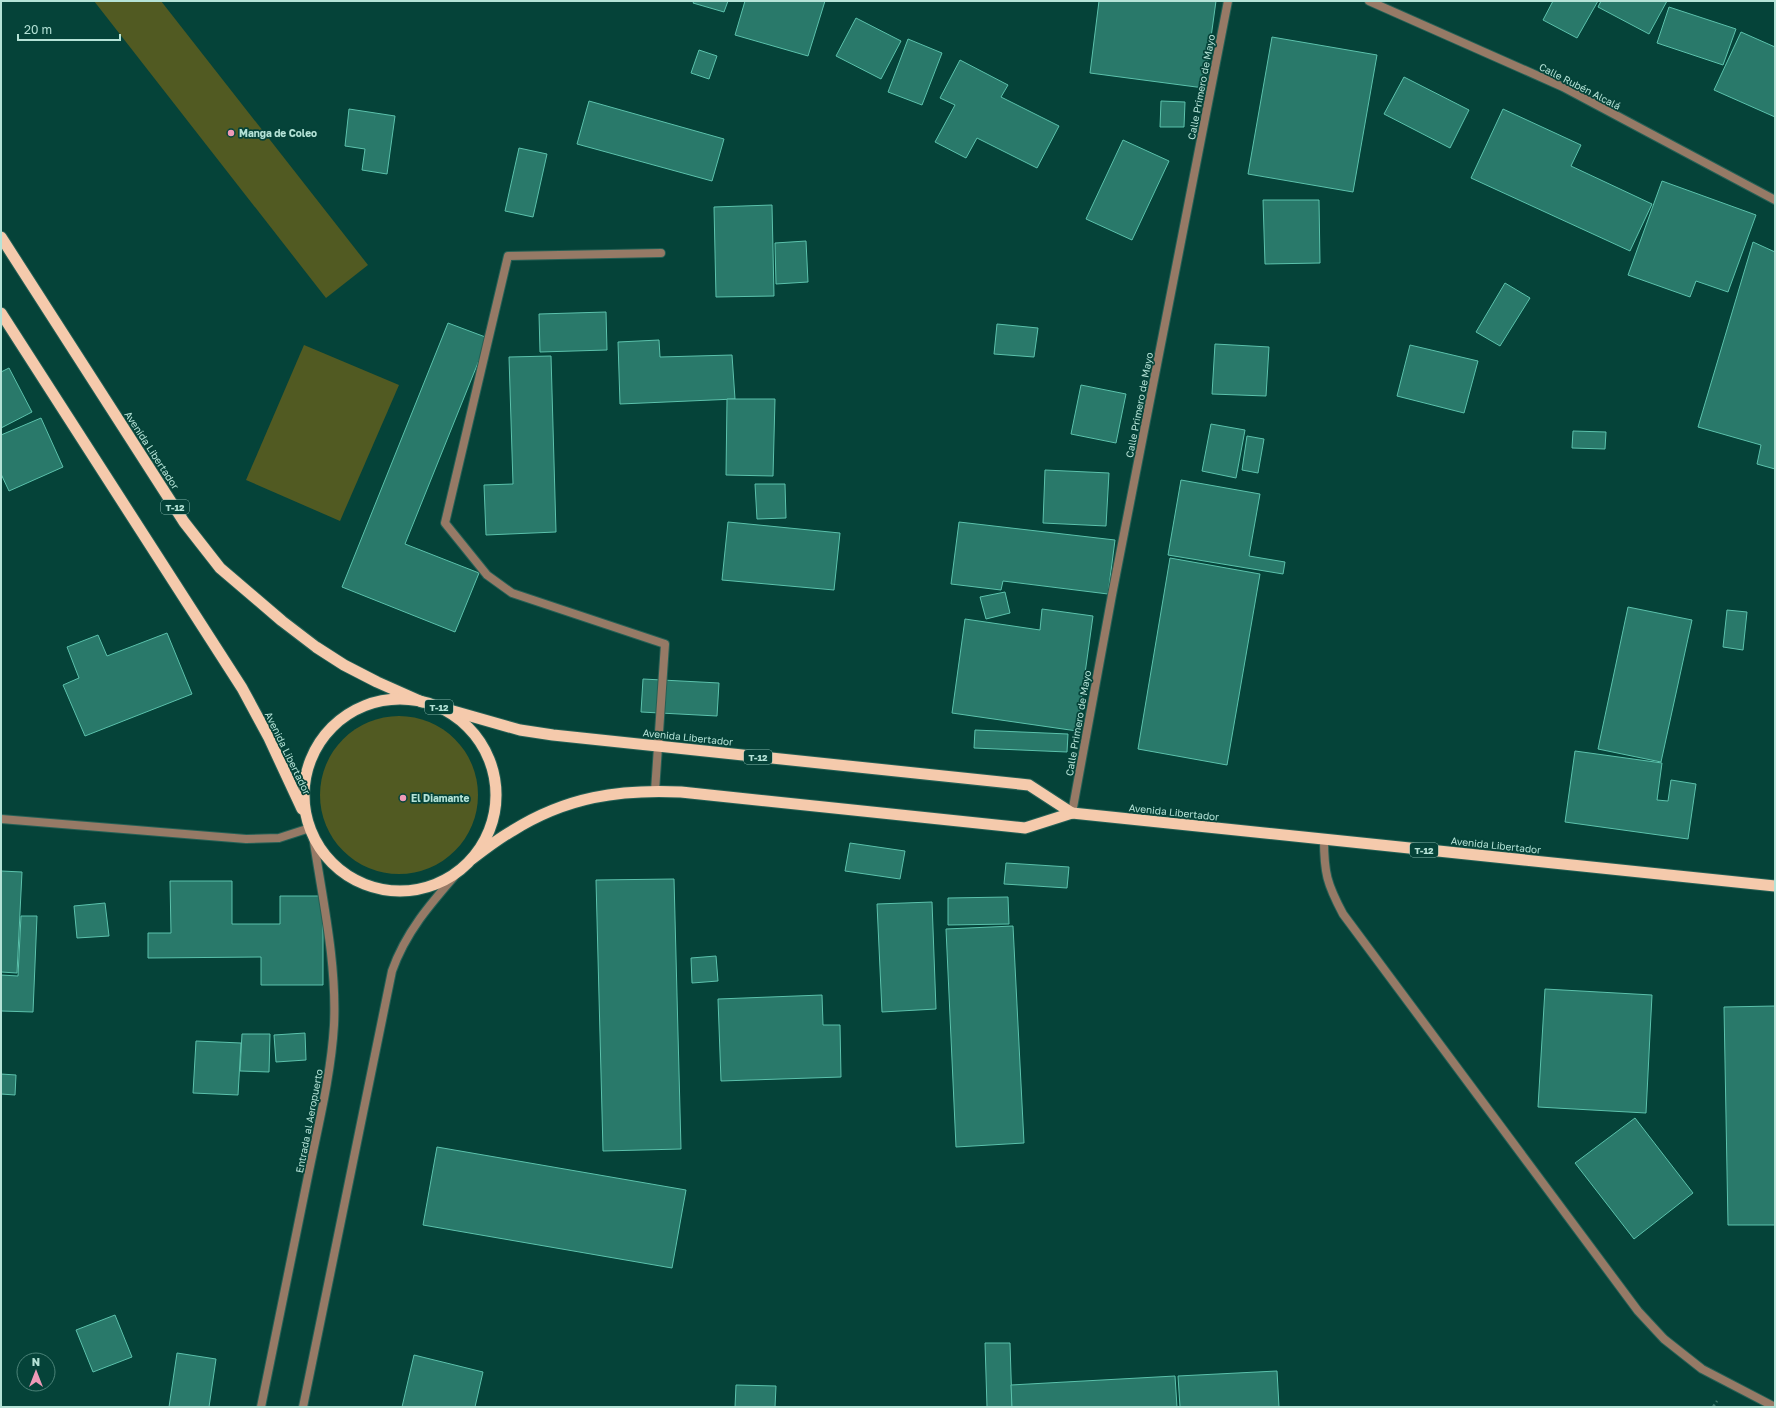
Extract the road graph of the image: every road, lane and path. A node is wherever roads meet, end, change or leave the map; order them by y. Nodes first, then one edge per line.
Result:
1 (1228, 1) edge
2 (1369, 1) edge
3 (1775, 200) edge
4 (1, 237) edge
5 (661, 253) dead end
6 (1, 313) edge
7 (422, 702) junction
8 (439, 707) junction
9 (659, 746) junction
10 (655, 791) junction
11 (1072, 813) junction
12 (1, 819) edge
13 (310, 828) junction
14 (1324, 839) junction
15 (472, 859) junction
16 (459, 871) junction
17 (1775, 886) edge
18 (261, 1407) edge
19 (303, 1407) edge
20 (1775, 1407) edge

1 - 11 street, Calle Primero de Mayo
2 - 3 street, Calle Rubén Alcalá
4 - 7 highway, Avenida Libertador / T-12
5 - 9 street
6 - 13 highway, Avenida Libertador / T-12
7 - 8 highway, T-12
7 - 13 highway, T-12
8 - 9 highway, Avenida Libertador / T-12
8 - 15 highway, T-12
9 - 10 street
9 - 11 highway, Avenida Libertador / T-12
10 - 11 highway, Avenida Libertador / T-12
10 - 15 highway, Avenida Libertador / T-12
11 - 14 highway, Avenida Libertador / T-12
12 - 13 street
13 - 16 highway, T-12
13 - 18 street, Entrada al Aeropuerto
14 - 17 highway, Avenida Libertador / T-12
14 - 20 street
15 - 16 highway, T-12
16 - 19 street

